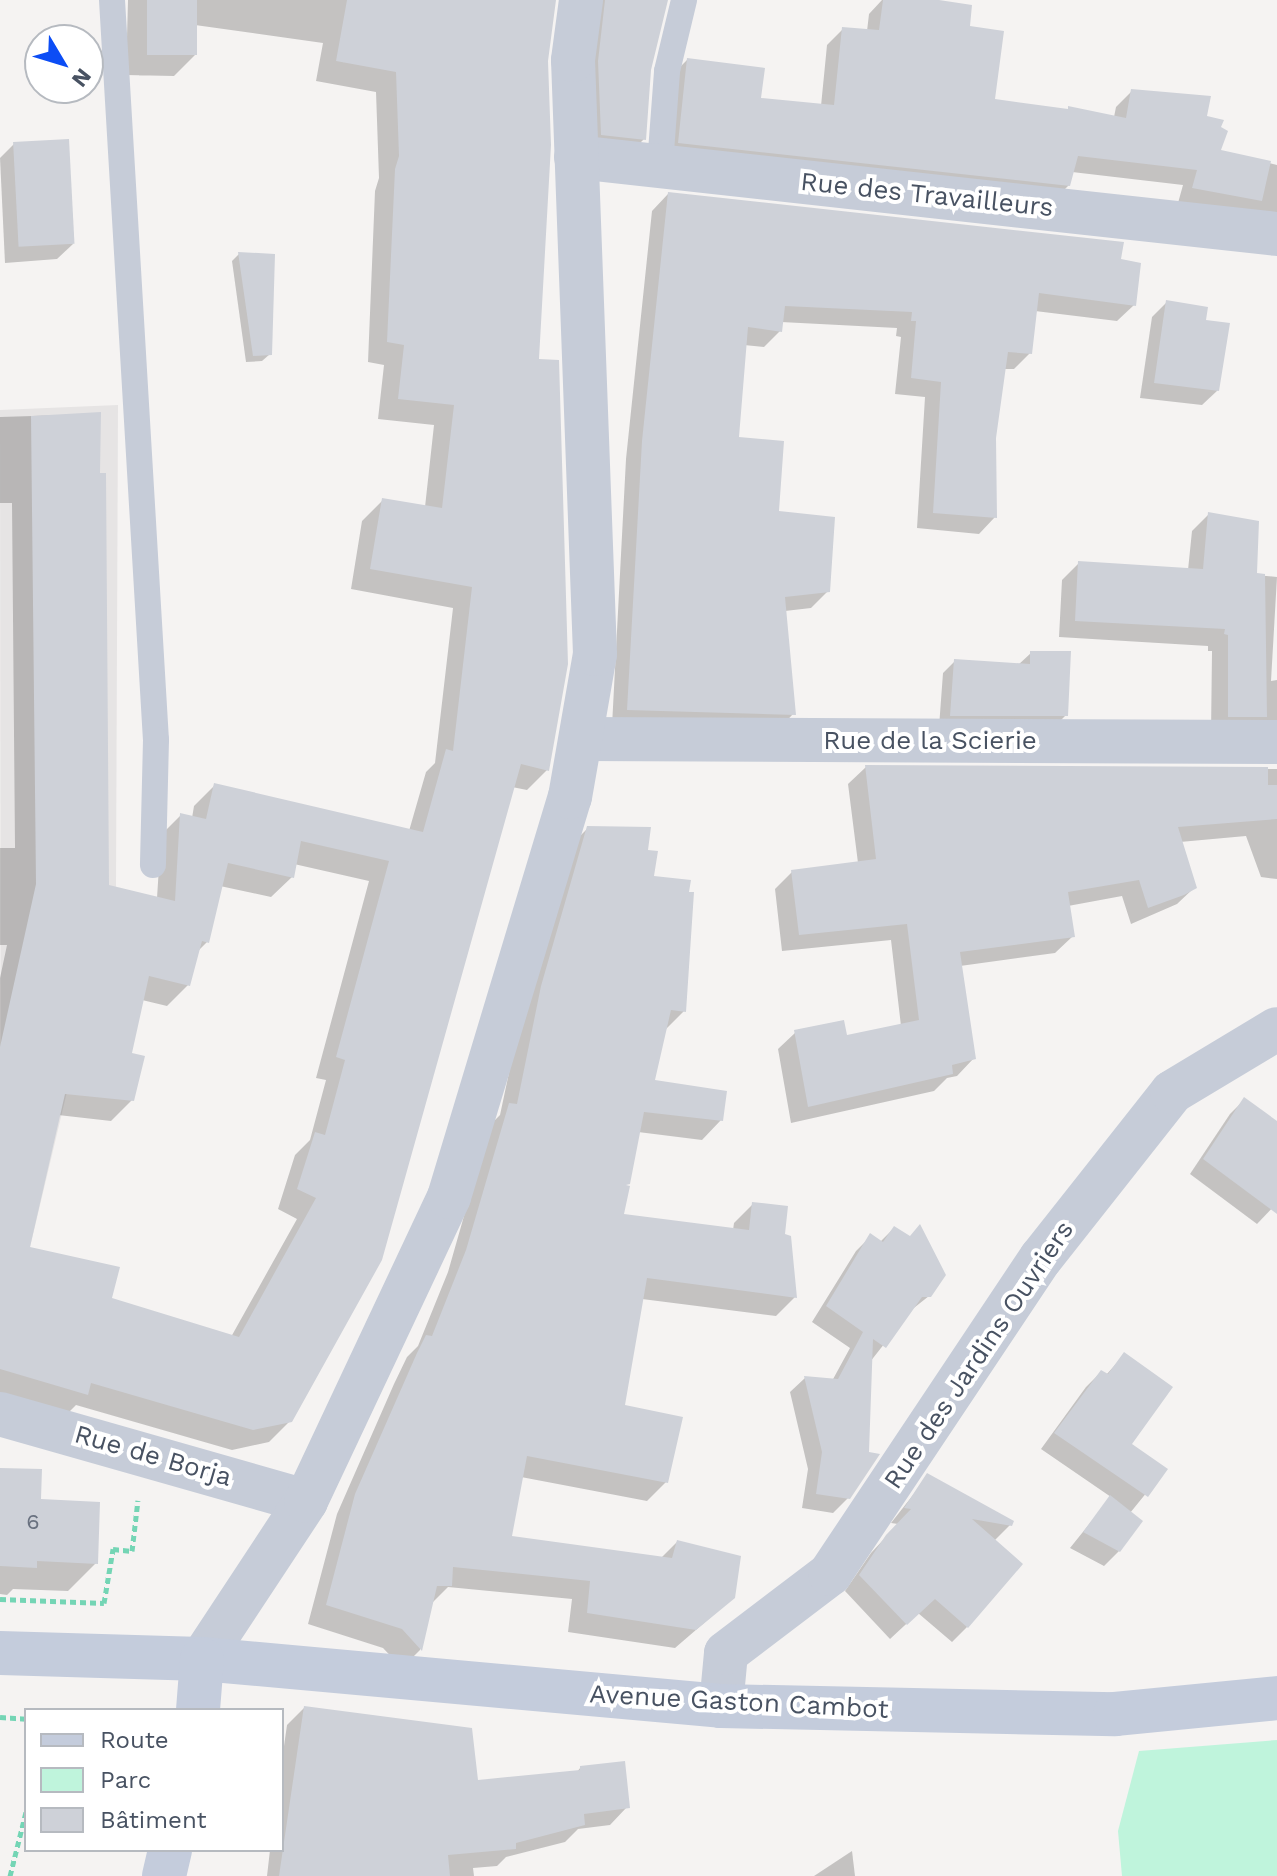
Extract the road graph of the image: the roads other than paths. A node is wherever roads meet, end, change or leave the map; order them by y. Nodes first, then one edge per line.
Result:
1 (112, 0) edge
2 (581, 0) edge
3 (684, 0) edge
4 (576, 157) junction
5 (660, 165) junction
6 (1277, 234) edge
7 (582, 739) junction
8 (1277, 742) edge
9 (153, 865) dead end
10 (1277, 1029) edge
11 (0, 1414) edge
12 (306, 1501) junction
13 (0, 1653) edge
14 (202, 1659) junction
15 (1277, 1698) edge
16 (721, 1706) junction
17 (198, 1708) edge
18 (170, 1852) edge
19 (164, 1876) edge

1 - 9 lane
2 - 4 street
3 - 5 lane
4 - 5 street, Rue des Travailleurs
4 - 7 street
5 - 6 street, Rue des Travailleurs
7 - 8 street, Rue de la Scierie
7 - 12 street
10 - 16 street, Rue des Jardins Ouvriers
11 - 12 street, Rue de Borja
12 - 14 street
13 - 14 street, Avenue Gaston Cambot
14 - 16 street, Avenue Gaston Cambot
14 - 17 street
15 - 16 street, Avenue Gaston Cambot
18 - 19 street

